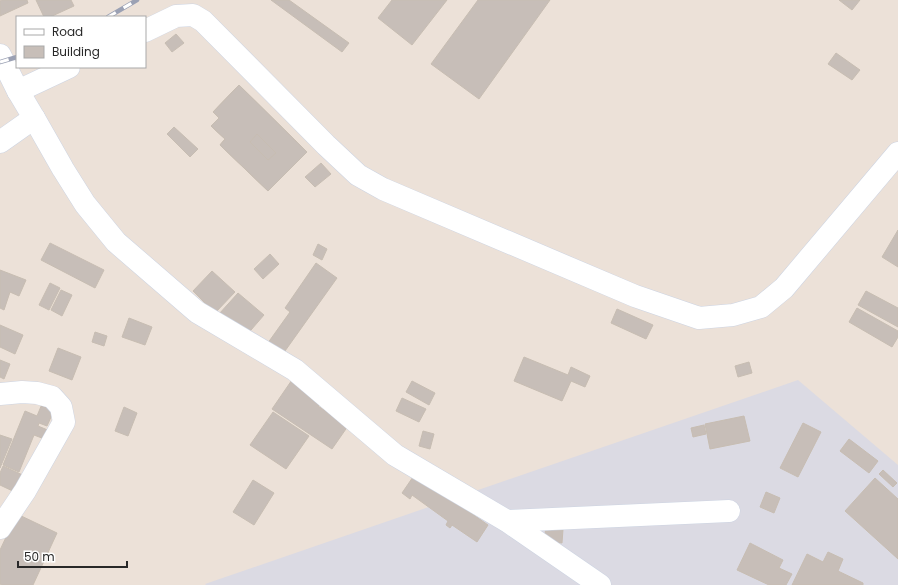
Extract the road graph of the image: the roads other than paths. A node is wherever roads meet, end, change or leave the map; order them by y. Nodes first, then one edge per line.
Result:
1 (146, 31) edge
2 (0, 55) edge
3 (67, 68) edge
4 (18, 91) junction
5 (34, 118) junction
6 (0, 142) edge
7 (898, 153) edge
8 (0, 394) edge
9 (729, 511) dead end
10 (507, 521) junction
11 (0, 528) edge
12 (600, 585) edge

1 - 7 street
2 - 4 street
3 - 4 street
4 - 5 street
5 - 6 street
5 - 10 street
8 - 11 street
9 - 10 street
10 - 12 street

